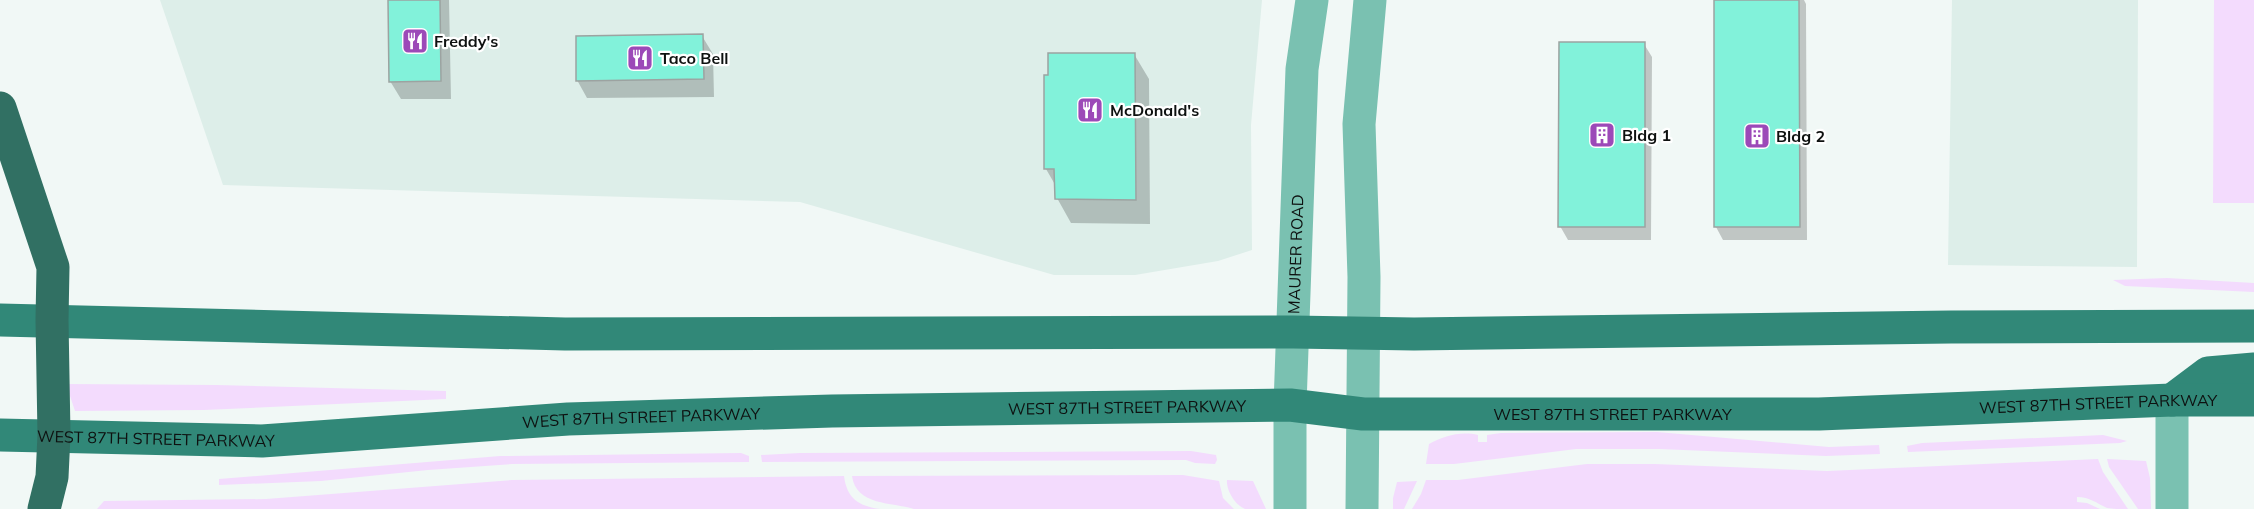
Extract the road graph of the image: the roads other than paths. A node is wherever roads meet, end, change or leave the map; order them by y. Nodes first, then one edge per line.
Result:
1 (1312, 0) edge
2 (1370, 0) edge
3 (0, 108) edge
4 (0, 320) edge
5 (52, 320) junction
6 (2254, 326) edge
7 (1293, 332) junction
8 (1362, 332) junction
9 (2254, 369) edge
10 (2172, 400) junction
11 (2254, 400) edge
12 (1290, 405) junction
13 (1363, 414) junction
14 (0, 435) edge
15 (54, 435) junction
16 (44, 509) edge
17 (1290, 509) edge
18 (1362, 509) edge
19 (2172, 509) edge

1 - 7 street, MAURER ROAD
2 - 8 street
3 - 5 highway
4 - 5 main road
5 - 7 main road
5 - 15 highway
6 - 8 main road
7 - 8 main road
7 - 12 street, MAURER ROAD
8 - 13 street
9 - 10 main road
10 - 11 main road, WEST 87TH STREET PARKWAY
10 - 13 main road, WEST 87TH STREET PARKWAY
10 - 19 street
12 - 13 main road, WEST 87TH STREET PARKWAY
12 - 15 main road, WEST 87TH STREET PARKWAY
12 - 17 street, MAURER ROAD
13 - 18 street
14 - 15 main road, WEST 87TH STREET PARKWAY
15 - 16 highway

